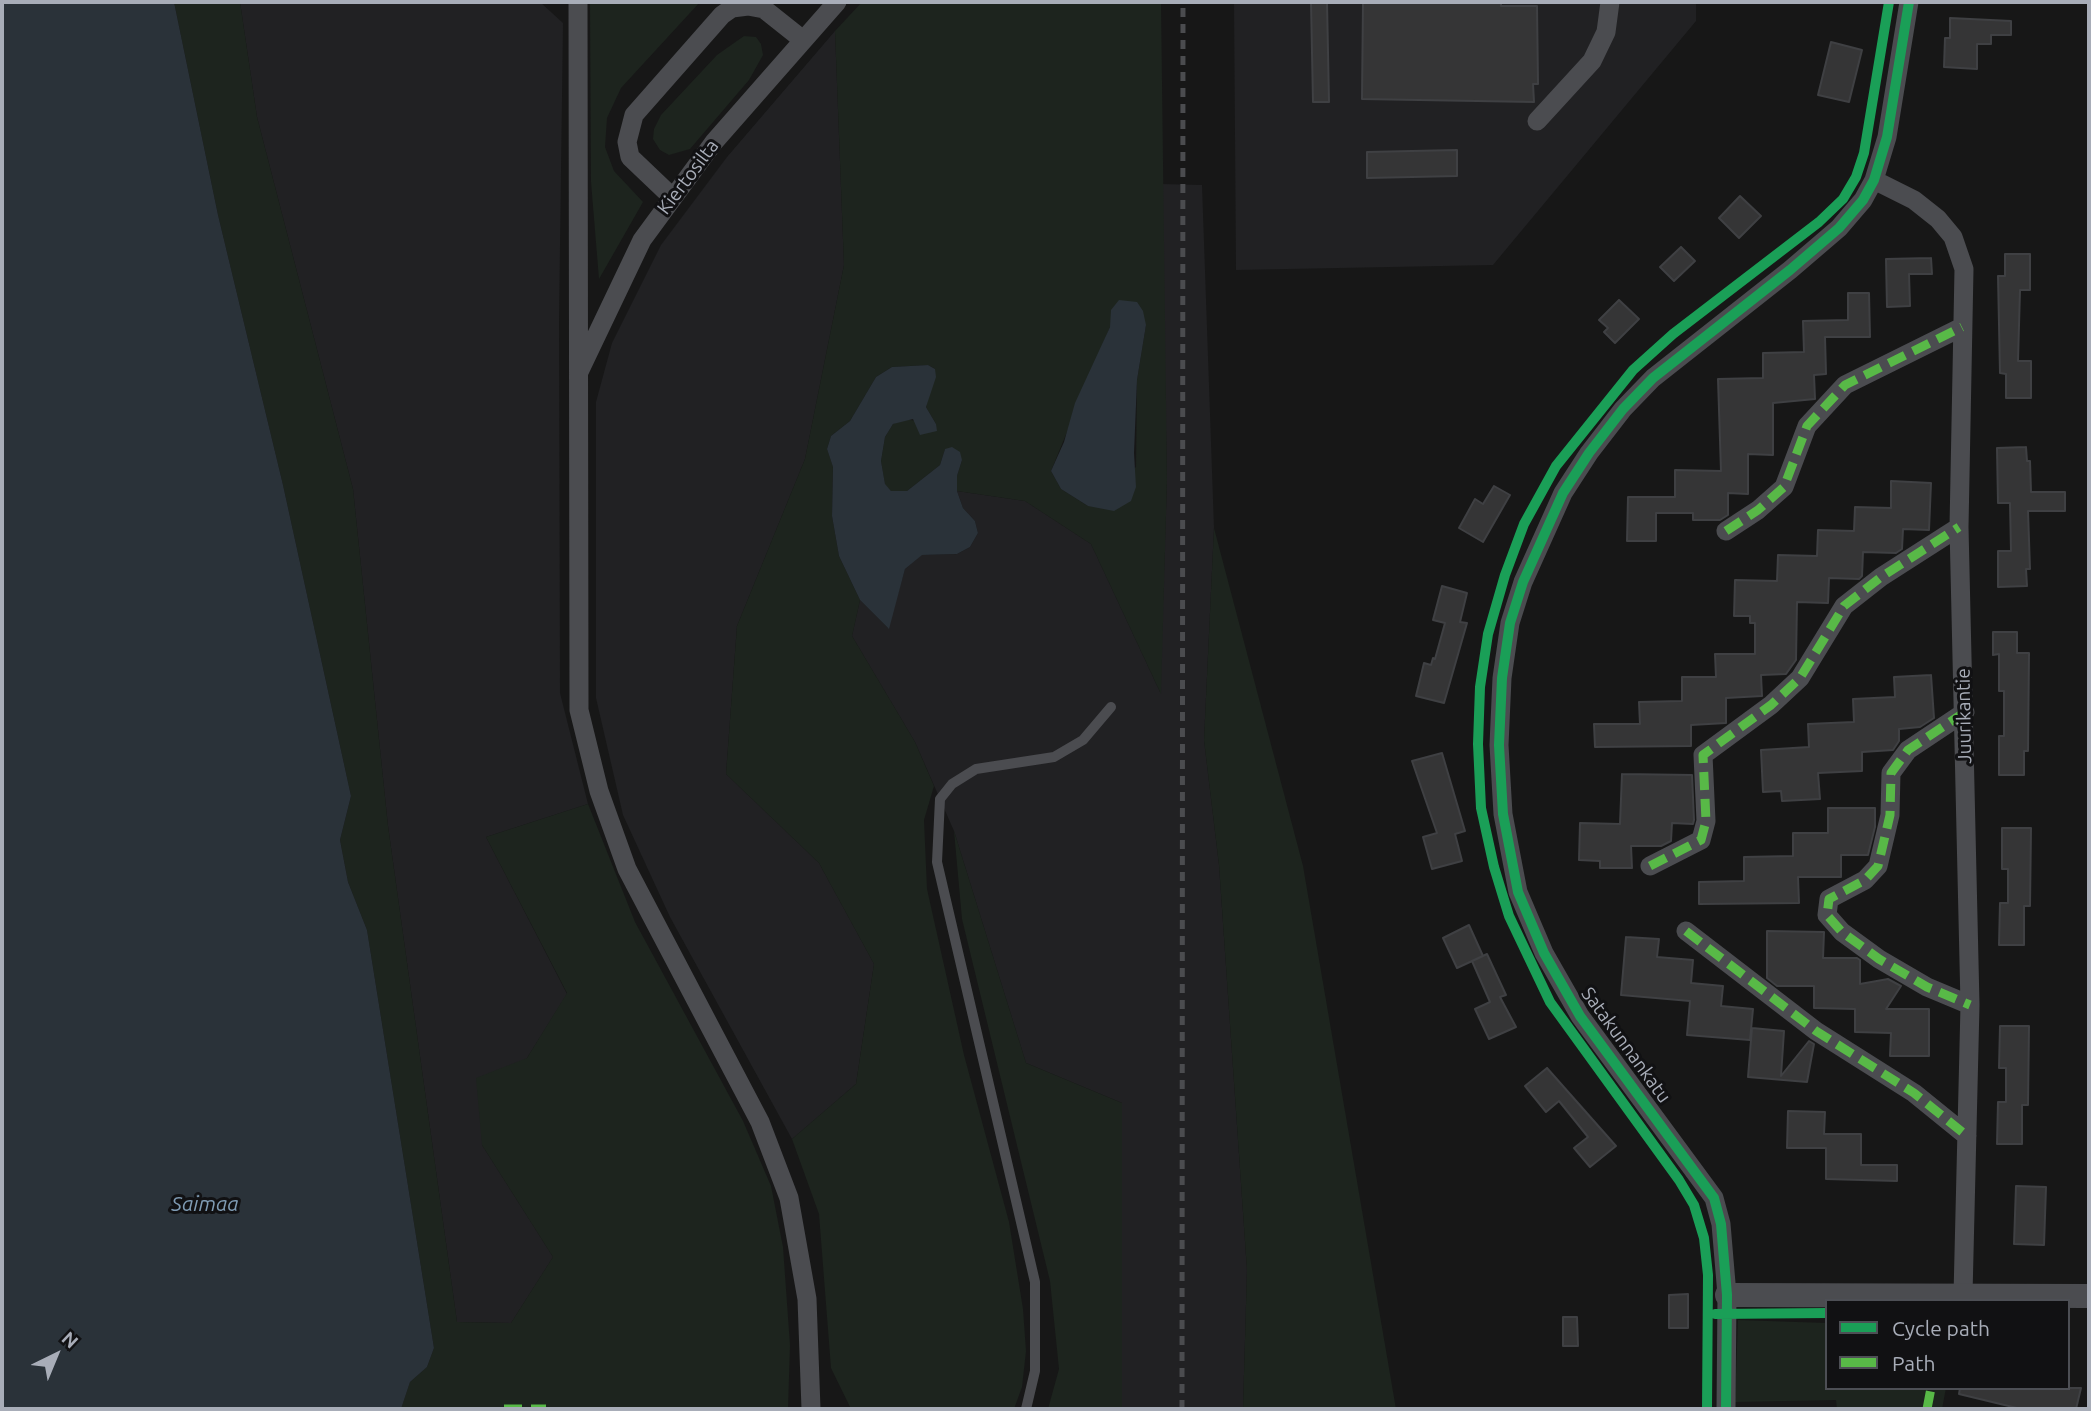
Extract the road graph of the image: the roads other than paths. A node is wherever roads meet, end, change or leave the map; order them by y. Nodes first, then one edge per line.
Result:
1 (578, 2) edge
2 (837, 2) edge
3 (1610, 2) edge
4 (1909, 2) edge
5 (803, 40) junction
6 (1537, 121) dead end
7 (1874, 180) junction
8 (672, 197) junction
9 (1962, 327) junction
10 (577, 377) junction
11 (1959, 527) junction
12 (1726, 531) dead end
13 (1111, 707) dead end
14 (1965, 712) junction
15 (1650, 866) dead end
16 (1686, 931) dead end
17 (1970, 1005) junction
18 (1967, 1136) junction
19 (1727, 1295) junction
20 (1963, 1295) junction
21 (2089, 1296) edge
22 (812, 1409) edge
23 (1026, 1409) edge
24 (1726, 1409) edge

1 - 10 street
2 - 5 street, Kiertosilta
3 - 6 street
4 - 7 street, Satakunnankatu
5 - 8 street, Kiertosilta
5 - 8 street
7 - 9 street, Juurikantie
7 - 19 street, Satakunnankatu
8 - 10 street, Kiertosilta
9 - 11 street, Juurikantie
9 - 12 street
10 - 22 street
11 - 14 street, Juurikantie
11 - 15 street
13 - 23 lane
14 - 17 street, Juurikantie
14 - 17 street
16 - 18 street
17 - 18 street, Juurikantie
18 - 20 street, Juurikantie
19 - 20 street
19 - 24 street, Satakunnankatu
20 - 21 street

